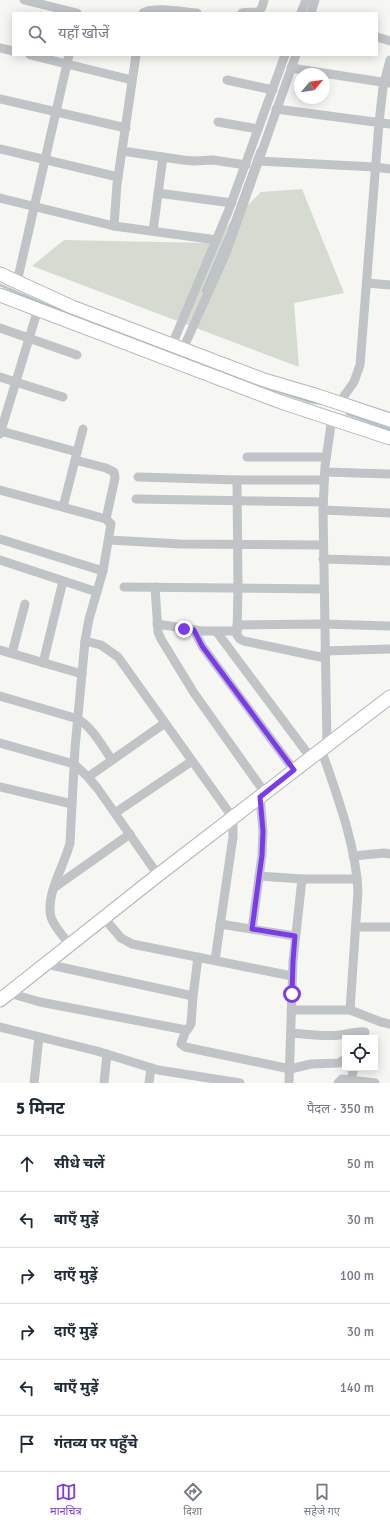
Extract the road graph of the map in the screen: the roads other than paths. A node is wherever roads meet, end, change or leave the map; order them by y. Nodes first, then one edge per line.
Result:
1 (24, 0) edge
2 (162, 0) edge
3 (264, 0) edge
4 (306, 0) edge
5 (315, 0) edge
6 (160, 10) junction
7 (73, 12) edge
8 (146, 12) edge
9 (184, 12) edge
10 (258, 12) edge
11 (301, 12) edge
12 (311, 12) edge
13 (378, 37) edge
14 (390, 41) edge
15 (0, 48) edge
16 (12, 51) edge
17 (40, 56) edge
18 (136, 56) edge
19 (285, 56) edge
20 (296, 56) edge
21 (68, 59) edge
22 (390, 60) edge
23 (291, 68) junction
24 (132, 80) junction
25 (227, 80) dead end
26 (387, 82) edge
27 (272, 90) junction
28 (0, 99) edge
29 (276, 109) junction
30 (56, 112) junction
31 (218, 122) dead end
32 (379, 123) junction
33 (390, 124) edge
34 (126, 128) junction
35 (258, 129) junction
36 (0, 149) edge
37 (122, 151) junction
38 (163, 157) junction
39 (45, 159) junction
40 (258, 161) junction
41 (246, 165) junction
42 (375, 167) junction
43 (390, 169) edge
44 (118, 177) junction
45 (158, 193) junction
46 (0, 198) edge
47 (232, 203) junction
48 (34, 206) junction
49 (114, 226) junction
50 (153, 231) junction
51 (217, 240) junction
52 (0, 274) edge
53 (17, 282) junction
54 (367, 283) junction
55 (390, 285) edge
56 (0, 295) edge
57 (38, 310) junction
58 (0, 328) edge
59 (29, 338) junction
60 (178, 347) junction
61 (77, 355) dead end
62 (0, 377) edge
63 (16, 382) junction
64 (63, 397) dead end
65 (339, 403) junction
66 (332, 418) junction
67 (390, 420) edge
68 (1, 429) edge
69 (83, 429) dead end
70 (390, 438) edge
71 (76, 456) junction
72 (247, 457) dead end
73 (326, 457) junction
74 (390, 474) edge
75 (324, 476) junction
76 (138, 477) dead end
77 (237, 480) junction
78 (0, 490) edge
79 (136, 500) dead end
80 (237, 501) junction
81 (323, 506) junction
82 (63, 507) junction
83 (390, 513) edge
84 (106, 518) junction
85 (0, 539) edge
86 (109, 540) junction
87 (237, 545) junction
88 (323, 545) junction
89 (323, 559) junction
90 (0, 560) edge
91 (390, 561) edge
92 (102, 571) junction
93 (63, 581) junction
94 (124, 587) dead end
95 (155, 587) junction
96 (238, 588) junction
97 (324, 588) junction
98 (97, 592) junction
99 (24, 604) dead end
100 (157, 624) junction
101 (324, 624) junction
102 (390, 626) edge
103 (237, 628) junction
104 (194, 630) junction
105 (216, 631) junction
106 (85, 641) junction
107 (390, 649) edge
108 (0, 650) edge
109 (12, 653) junction
110 (325, 654) junction
111 (43, 662) junction
112 (82, 674) junction
113 (0, 696) edge
114 (390, 697) edge
115 (78, 719) junction
116 (165, 723) junction
117 (0, 743) edge
118 (324, 747) junction
119 (311, 758) junction
120 (112, 760) junction
121 (192, 761) junction
122 (74, 764) junction
123 (294, 770) junction
124 (88, 777) junction
125 (0, 787) edge
126 (262, 795) junction
127 (72, 804) junction
128 (115, 813) junction
129 (233, 818) junction
130 (130, 834) junction
131 (390, 854) edge
132 (353, 856) junction
133 (158, 876) junction
134 (259, 876) junction
135 (302, 879) junction
136 (357, 879) junction
137 (55, 887) junction
138 (104, 918) junction
139 (220, 924) junction
140 (356, 927) junction
141 (390, 927) edge
142 (252, 929) junction
143 (295, 936) junction
144 (70, 945) junction
145 (198, 957) junction
146 (215, 960) junction
147 (46, 964) junction
148 (292, 976) junction
149 (4, 996) edge
150 (192, 996) junction
151 (292, 1010) junction
152 (350, 1010) junction
153 (370, 1017) junction
154 (390, 1024) edge
155 (0, 1027) edge
156 (186, 1030) junction
157 (291, 1033) junction
158 (364, 1035) edge
159 (39, 1037) junction
160 (107, 1054) junction
161 (342, 1061) edge
162 (151, 1068) junction
163 (290, 1069) junction
164 (353, 1071) edge
165 (351, 1080) junction
166 (34, 1083) edge
167 (104, 1083) edge
168 (150, 1083) edge
169 (240, 1083) edge
170 (289, 1083) edge
171 (338, 1083) edge
172 (375, 1083) edge

1 - 7 street
2 - 6 street
3 - 10 street
4 - 11 street
5 - 12 street
6 - 8 street
6 - 9 street
13 - 14 street
15 - 16 street
17 - 21 street
18 - 24 street
19 - 27 street
20 - 23 street
21 - 24 street
21 - 30 street
22 - 26 street
23 - 26 street
23 - 29 street
24 - 34 street
25 - 27 street
26 - 32 street
27 - 35 street
28 - 30 street
29 - 32 street
29 - 40 street
30 - 34 street
30 - 39 street
31 - 35 street
32 - 33 street
32 - 42 street
34 - 37 street
35 - 41 street
36 - 39 street
37 - 38 street
37 - 44 street
38 - 41 street
38 - 45 street
39 - 44 street
39 - 48 street
40 - 42 street
40 - 60 street
41 - 47 street
42 - 43 street
42 - 54 street
44 - 49 street
45 - 47 street
45 - 50 street
46 - 48 street
47 - 51 street
48 - 49 street
48 - 53 street
49 - 50 street
50 - 51 street
51 - 60 street
52 - 53 street
53 - 60 street
54 - 55 street
54 - 65 street
56 - 57 street
57 - 59 street
57 - 66 street
58 - 59 street
59 - 61 street
59 - 63 street
60 - 65 street
62 - 63 street
63 - 64 street
63 - 68 street
65 - 67 street
66 - 70 street
66 - 73 street
68 - 71 street
69 - 71 street
71 - 82 street
71 - 84 street
72 - 73 street
73 - 75 street
74 - 75 street
75 - 77 street
75 - 81 street
76 - 77 street
77 - 80 street
78 - 82 street
79 - 80 street
80 - 81 street
80 - 87 street
81 - 83 street
81 - 88 street
82 - 84 street
84 - 86 street
85 - 92 street
86 - 87 street
86 - 92 street
87 - 88 street
87 - 96 street
88 - 89 street
89 - 91 street
89 - 97 street
90 - 93 street
92 - 98 street
93 - 98 street
93 - 111 street
94 - 95 street
95 - 96 street
95 - 100 street
96 - 97 street
96 - 103 street
97 - 101 street
98 - 106 street
99 - 109 street
100 - 104 street
100 - 126 street
101 - 102 street
101 - 103 street
101 - 110 street
103 - 105 street
103 - 110 street
104 - 105 street
104 - 123 street
105 - 119 street
106 - 112 street
106 - 116 street
107 - 110 street
108 - 109 street
109 - 111 street
110 - 118 street
111 - 112 street
112 - 115 street
113 - 115 street
114 - 118 street
115 - 120 street
115 - 122 street
116 - 120 street
116 - 121 street
117 - 122 street
118 - 119 street
118 - 132 street
119 - 123 street
120 - 124 street
121 - 128 street
121 - 129 street
122 - 124 street
122 - 127 street
123 - 126 street
124 - 128 street
125 - 127 street
126 - 129 street
126 - 134 street
127 - 137 street
128 - 130 street
129 - 133 street
129 - 139 street
130 - 133 street
130 - 137 street
131 - 132 street
132 - 136 street
133 - 138 street
134 - 135 street
134 - 142 street
135 - 136 street
135 - 143 street
136 - 140 street
137 - 144 street
138 - 144 street
138 - 145 street
139 - 142 street
139 - 146 street
140 - 141 street
140 - 152 street
142 - 143 street
143 - 148 street
144 - 147 street
145 - 146 street
145 - 150 street
146 - 148 street
147 - 149 street
147 - 150 street
148 - 151 street
149 - 156 street
150 - 156 street
151 - 152 street
151 - 157 street
152 - 153 street
153 - 154 street
153 - 158 street
155 - 159 street
156 - 163 street
157 - 158 street
157 - 163 street
159 - 160 street
159 - 166 street
160 - 162 street
160 - 167 street
161 - 163 street
162 - 168 street
162 - 169 street
163 - 170 street
164 - 165 street
165 - 171 street
165 - 172 street

